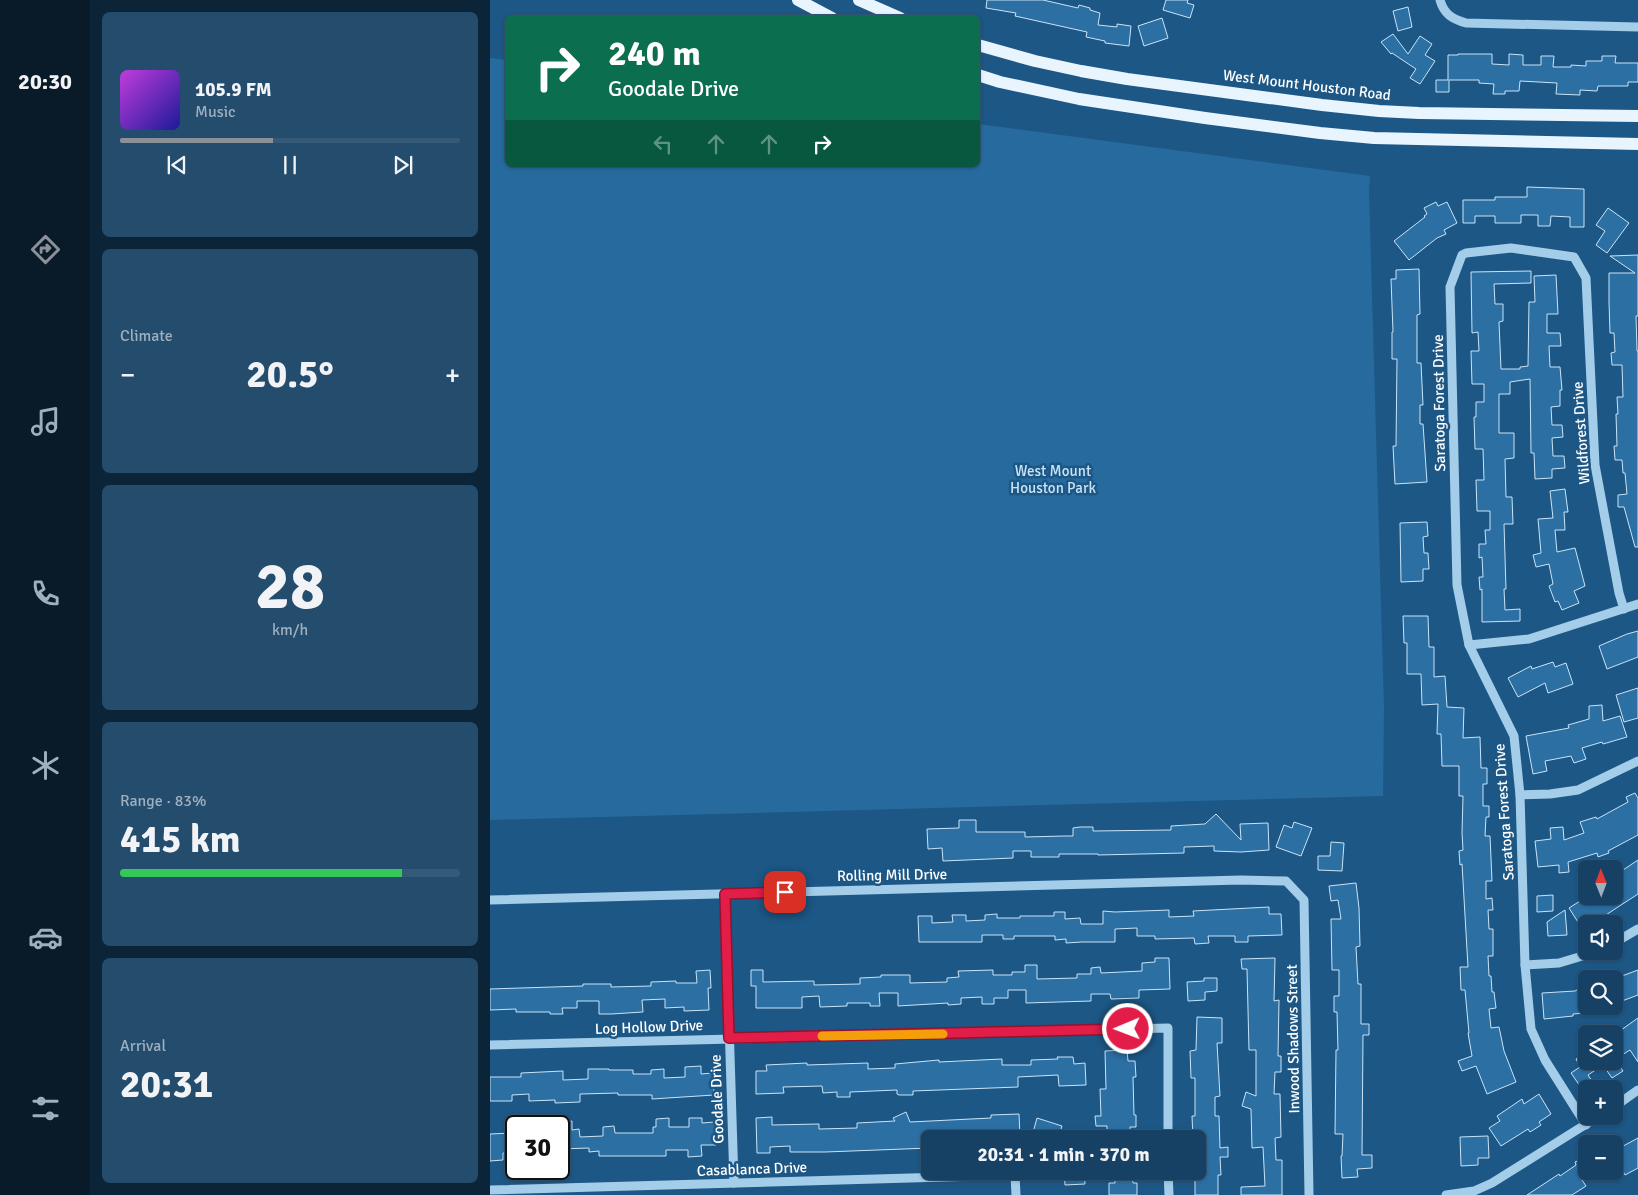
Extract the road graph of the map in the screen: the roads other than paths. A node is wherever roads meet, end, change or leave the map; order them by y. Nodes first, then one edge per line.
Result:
1 (798, 0) edge
2 (859, 0) edge
3 (1440, 0) edge
4 (824, 15) edge
5 (893, 15) edge
6 (1638, 27) edge
7 (980, 46) edge
8 (980, 76) edge
9 (1638, 116) edge
10 (1638, 144) edge
11 (1574, 257) joint
12 (1638, 604) edge
13 (1624, 609) junction
14 (1469, 645) junction
15 (1638, 761) edge
16 (1520, 796) junction
17 (1292, 887) joint
18 (725, 894) junction
19 (490, 900) edge
20 (1638, 928) edge
21 (1623, 937) edge
22 (1578, 957) edge
23 (1525, 965) junction
24 (729, 1038) junction
25 (490, 1045) edge
26 (1638, 1090) edge
27 (1623, 1101) edge
28 (1578, 1112) edge
29 (1586, 1125) edge
30 (1168, 1130) edge
31 (1168, 1180) edge
32 (734, 1183) junction
33 (490, 1190) edge
34 (1016, 1195) edge
35 (1168, 1195) edge
36 (1309, 1195) edge
37 (1446, 1195) edge

1 - 4 main road
2 - 5 main road
3 - 6 street
7 - 9 main road, West Mount Houston Road
8 - 10 main road
11 - 13 street, Wildforest Drive
11 - 14 street, Saratoga Forest Drive
12 - 13 street
13 - 14 street
14 - 16 street, Saratoga Forest Drive
15 - 16 street
16 - 23 street, Saratoga Forest Drive
17 - 18 street, Rolling Mill Drive
17 - 36 street, Inwood Shadows Street
18 - 19 street, Rolling Mill Drive
18 - 24 street, Goodale Drive
20 - 21 street
22 - 23 street
23 - 28 street, Saratoga Forest Drive
24 - 25 street, Log Hollow Drive
24 - 30 street, Log Hollow Drive
24 - 32 street, Goodale Drive
26 - 27 street
29 - 37 street
31 - 35 street
32 - 33 street, Casablanca Drive
32 - 34 street, Casablanca Drive

